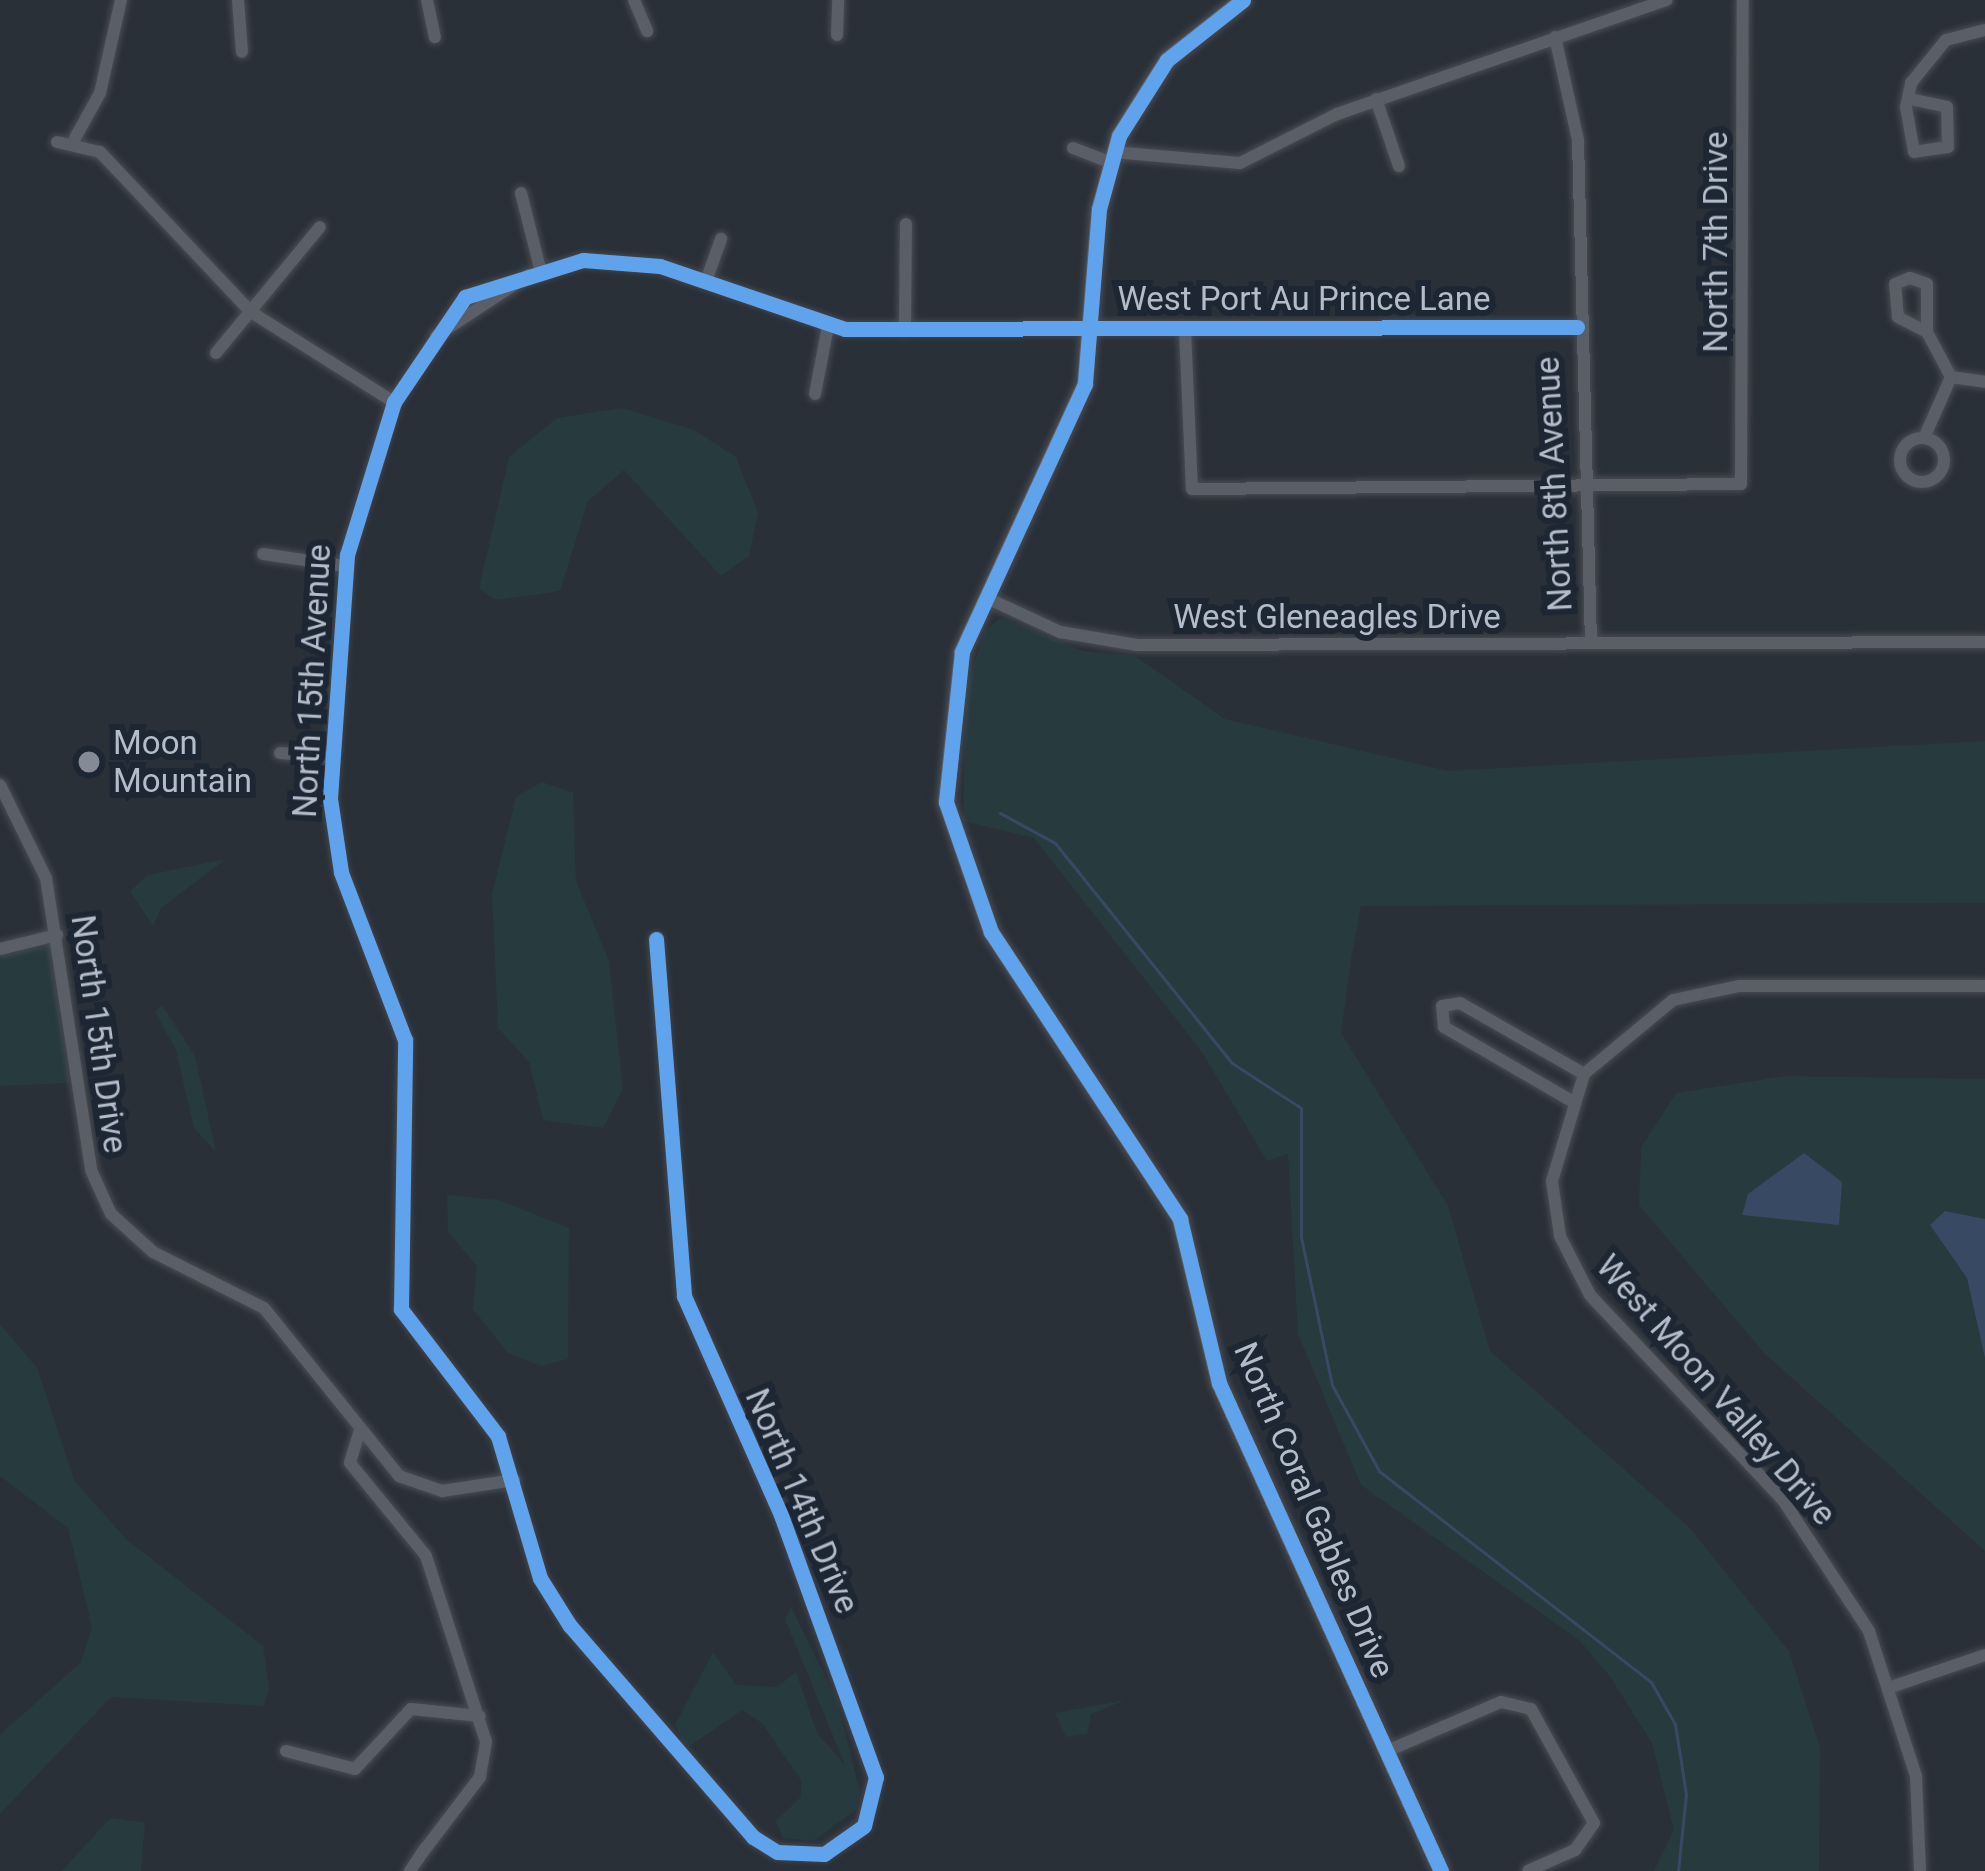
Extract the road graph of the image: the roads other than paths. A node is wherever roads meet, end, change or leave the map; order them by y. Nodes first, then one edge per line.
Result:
1 (121, 0) edge
2 (238, 0) edge
3 (428, 0) edge
4 (634, 0) edge
5 (838, 0) edge
6 (1243, 0) edge
7 (1667, 0) edge
8 (1743, 0) edge
9 (647, 31) dead end
10 (1985, 31) edge
11 (837, 35) dead end
12 (435, 38) dead end
13 (1555, 38) junction
14 (242, 52) dead end
15 (1910, 99) junction
16 (1376, 100) junction
17 (75, 138) junction
18 (57, 142) dead end
19 (1073, 148) dead end
20 (1112, 157) junction
21 (1399, 166) dead end
22 (521, 193) dead end
23 (906, 224) dead end
24 (320, 227) dead end
25 (721, 239) dead end
26 (541, 268) junction
27 (706, 281) junction
28 (251, 312) junction
29 (828, 326) junction
30 (1576, 327) junction
31 (905, 329) junction
32 (1185, 329) junction
33 (1095, 330) junction
34 (1927, 332) junction
35 (216, 353) dead end
36 (1951, 377) junction
37 (1985, 382) edge
38 (815, 394) dead end
39 (394, 402) junction
40 (1924, 438) dead end
41 (1589, 490) junction
42 (263, 554) dead end
43 (345, 566) junction
44 (987, 598) junction
45 (1985, 642) edge
46 (1591, 643) junction
47 (280, 753) dead end
48 (332, 757) junction
49 (0, 785) edge
50 (58, 935) junction
51 (656, 939) dead end
52 (0, 949) edge
53 (1985, 986) edge
54 (1584, 1074) junction
55 (1570, 1100) junction
56 (359, 1433) junction
57 (514, 1480) junction
58 (1985, 1655) edge
59 (1894, 1686) junction
60 (481, 1716) junction
61 (666, 1736) joint
62 (286, 1751) dead end
63 (1387, 1751) junction
64 (410, 1871) edge
65 (1441, 1871) edge
66 (1528, 1871) edge
67 (1920, 1871) edge

1 - 17 street
2 - 14 street
3 - 12 street
4 - 9 street
5 - 11 street
6 - 20 street
7 - 13 street
8 - 41 street, North 7th Drive
10 - 15 street
13 - 16 street
13 - 30 street, North 8th Avenue
15 - 15 street
16 - 20 street
16 - 21 street
17 - 18 street
17 - 28 street
19 - 20 street
20 - 33 street, North Coral Gables Drive
22 - 26 street
23 - 31 street
24 - 28 street
25 - 27 street
26 - 27 street, West Port Au Prince Lane
26 - 39 street, West Port Au Prince Lane
27 - 29 street, West Port Au Prince Lane
28 - 35 street
28 - 39 street
29 - 31 street, West Port Au Prince Lane
29 - 38 street
30 - 32 street, West Port Au Prince Lane
30 - 41 street, North 8th Avenue
31 - 33 street, West Port Au Prince Lane
32 - 33 street, West Port Au Prince Lane
32 - 41 street
33 - 44 street, North Coral Gables Drive
34 - 34 street
34 - 36 street
36 - 37 street
36 - 40 street
39 - 43 street, North 15th Avenue
41 - 46 street, North 8th Avenue
42 - 43 street, North 15th Avenue
43 - 48 street, North 15th Avenue
44 - 46 street, West Gleneagles Drive
44 - 63 street, North Coral Gables Drive
45 - 46 street, West Gleneagles Drive
47 - 48 street, North 15th Avenue
48 - 57 street, North 15th Avenue
49 - 50 street, North 15th Drive
50 - 52 street
50 - 56 street, North 15th Drive
51 - 61 street, North 14th Drive
53 - 54 street, West Moon Valley Drive
54 - 55 street, West Moon Valley Drive
54 - 55 street
55 - 59 street, West Moon Valley Drive
56 - 57 street, North 15th Drive
56 - 60 street
57 - 61 street, North 15th Avenue
58 - 59 street
59 - 67 street, West Moon Valley Drive
60 - 62 street
60 - 64 street
63 - 65 street, North Coral Gables Drive
63 - 66 street

